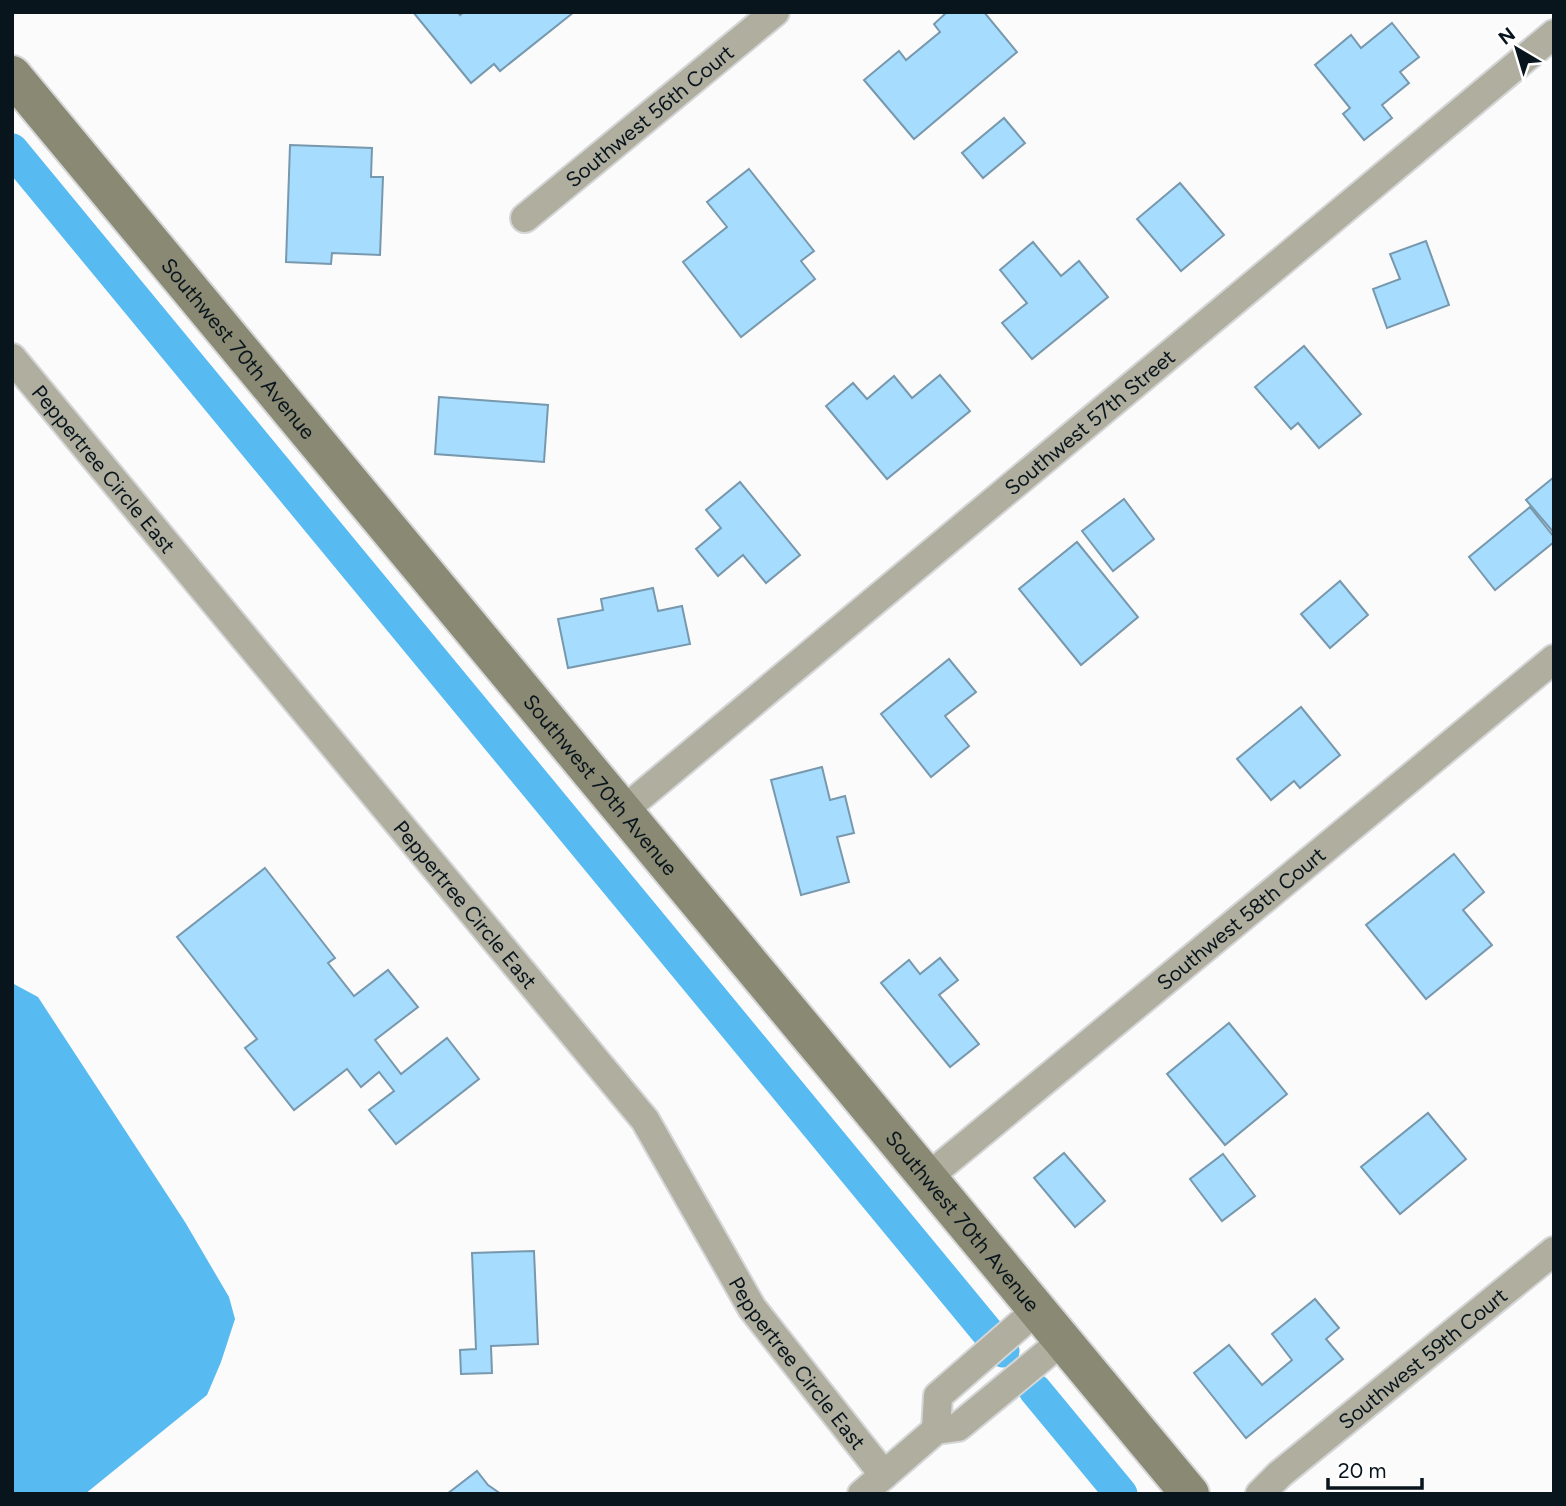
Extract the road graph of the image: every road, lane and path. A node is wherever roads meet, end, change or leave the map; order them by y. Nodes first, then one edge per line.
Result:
1 (775, 12) edge
2 (1554, 34) edge
3 (12, 75) edge
4 (524, 218) dead end
5 (12, 358) edge
6 (1554, 659) edge
7 (624, 810) junction
8 (928, 1177) junction
9 (1554, 1251) edge
10 (1038, 1310) junction
11 (1062, 1341) junction
12 (936, 1430) junction
13 (884, 1475) junction
14 (862, 1494) edge
15 (1190, 1494) edge
16 (1260, 1494) edge

1 - 4 street, Southwest 56th Court
2 - 7 street, Southwest 57th Street
3 - 7 street, Southwest 70th Avenue
5 - 13 street, Peppertree Circle East
6 - 8 street, Southwest 58th Court
7 - 8 street, Southwest 70th Avenue
8 - 10 street, Southwest 70th Avenue
9 - 16 street, Southwest 59th Court
10 - 11 street, Southwest 70th Avenue
10 - 12 street
11 - 12 street
11 - 15 street, Southwest 70th Avenue
12 - 13 street
13 - 14 street

